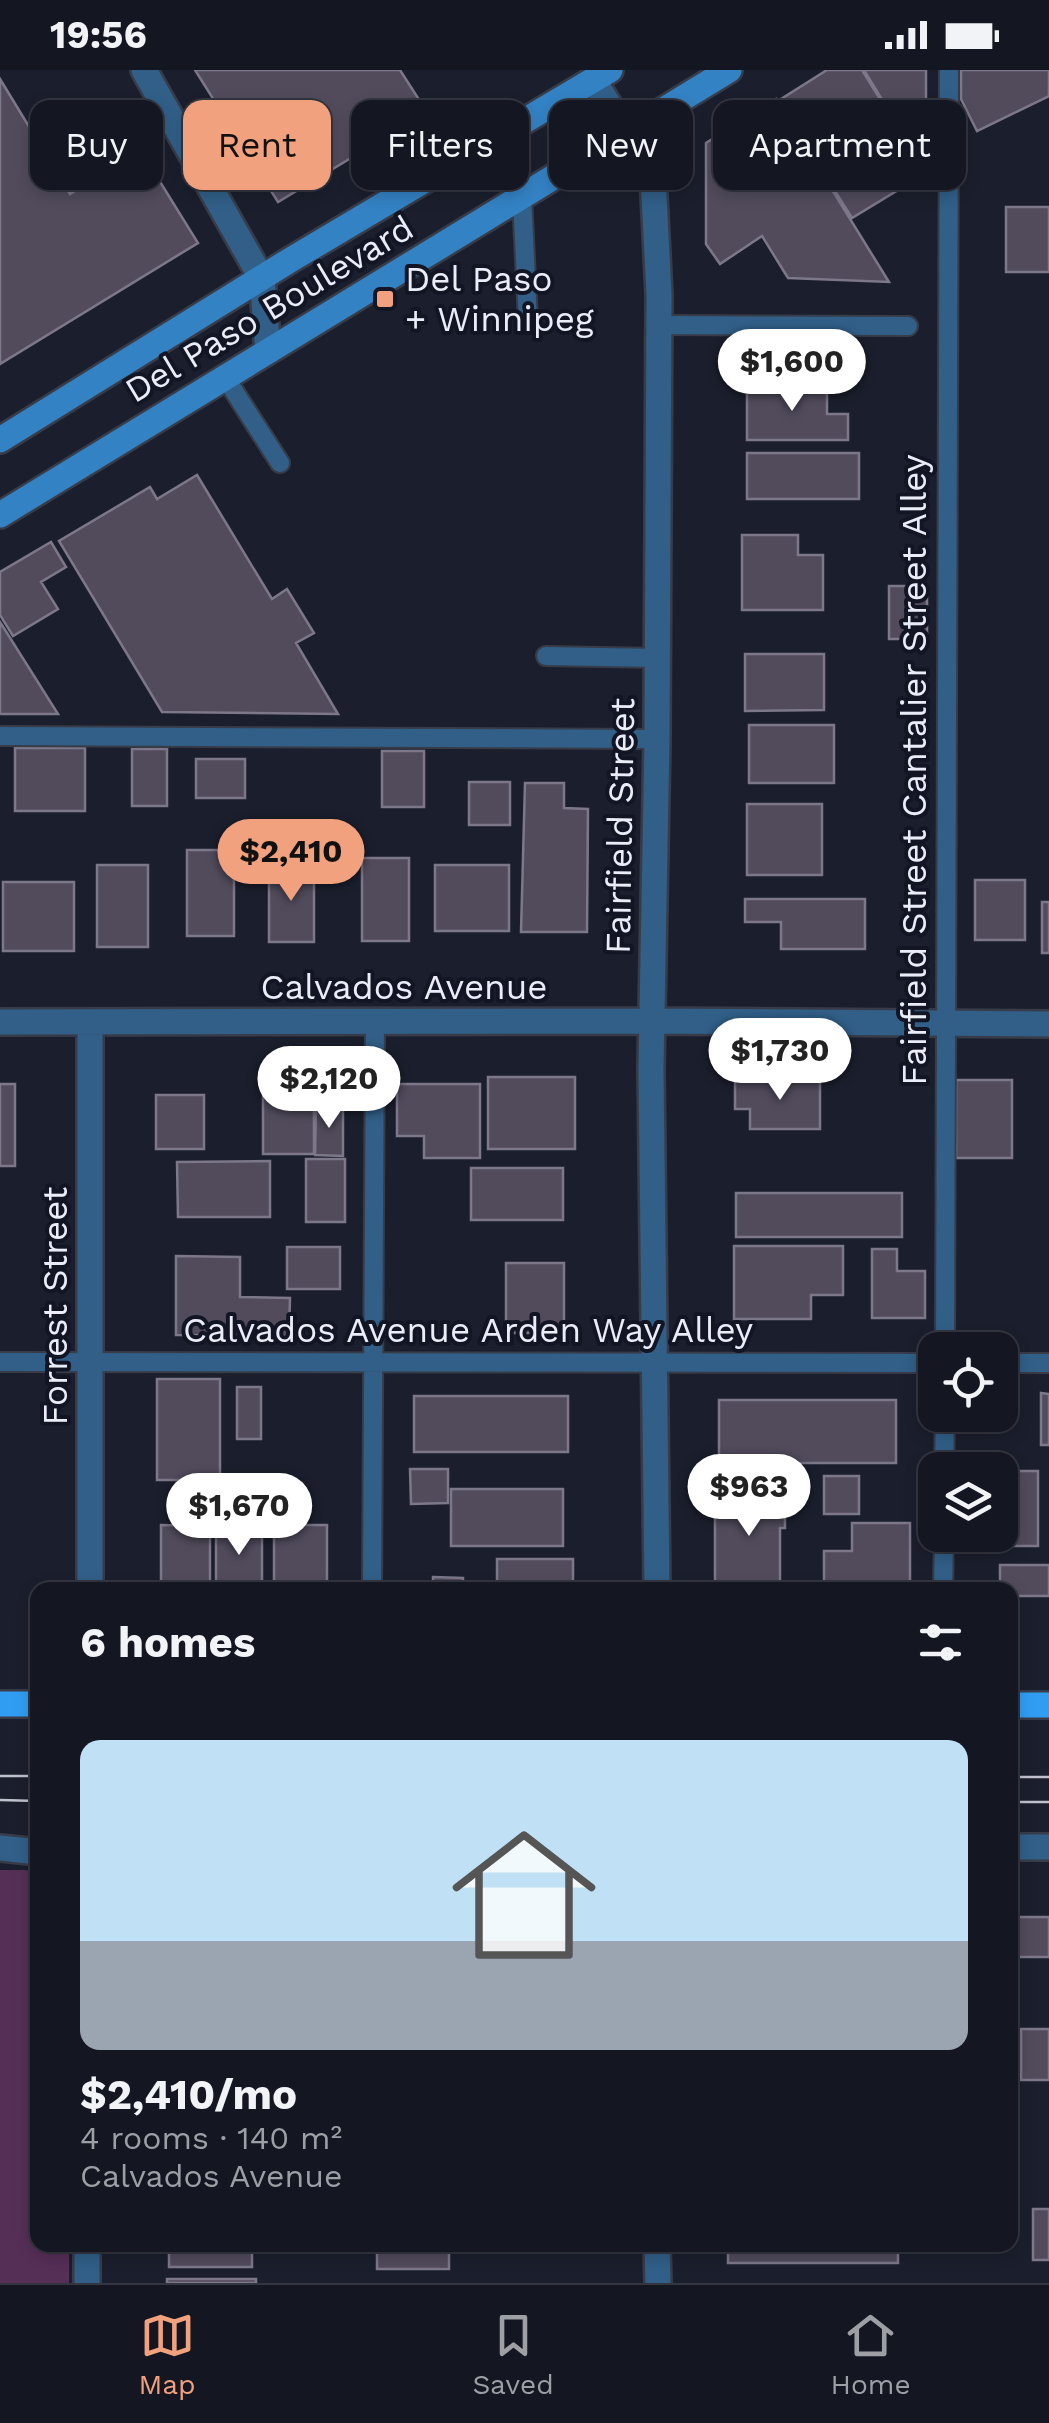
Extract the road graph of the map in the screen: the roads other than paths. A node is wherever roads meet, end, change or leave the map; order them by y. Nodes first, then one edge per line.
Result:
1 (144, 70) edge
2 (729, 70) edge
3 (949, 70) edge
4 (602, 75) edge
5 (612, 100) edge
6 (680, 100) edge
7 (549, 180) edge
8 (653, 190) edge
9 (522, 197) junction
10 (262, 279) junction
11 (528, 321) dead end
12 (658, 325) junction
13 (908, 326) dead end
14 (268, 351) junction
15 (226, 377) junction
16 (0, 440) edge
17 (280, 462) dead end
18 (0, 515) edge
19 (546, 656) dead end
20 (657, 658) junction
21 (0, 736) edge
22 (656, 739) junction
23 (0, 1022) edge
24 (90, 1022) junction
25 (652, 1022) junction
26 (375, 1023) junction
27 (946, 1024) junction
28 (1049, 1024) edge
29 (946, 1332) edge
30 (0, 1362) edge
31 (90, 1363) junction
32 (373, 1363) junction
33 (655, 1363) junction
34 (918, 1363) edge
35 (1018, 1363) edge
36 (1049, 1363) edge
37 (944, 1552) edge
38 (90, 1582) edge
39 (372, 1582) edge
40 (658, 1582) edge
41 (943, 1582) edge
42 (0, 1704) edge
43 (30, 1704) edge
44 (1018, 1705) edge
45 (1049, 1705) edge
46 (1018, 1847) edge
47 (1049, 1847) edge
48 (0, 1848) edge
49 (30, 1851) edge
50 (87, 2252) edge
51 (657, 2252) edge
52 (88, 2283) edge
53 (658, 2283) edge

1 - 10 street
2 - 6 main road, Del Paso Boulevard
3 - 27 lane, Fairfield Street Cantalier Street Alley
4 - 5 street, Fairfield Street
4 - 10 main road, Del Paso Boulevard
7 - 9 main road, Del Paso Boulevard
8 - 12 street, Fairfield Street
9 - 11 lane
9 - 14 main road, Del Paso Boulevard
10 - 14 street
10 - 16 main road, Del Paso Boulevard
12 - 13 lane
12 - 20 street, Fairfield Street
14 - 15 main road, Del Paso Boulevard
15 - 17 lane
15 - 18 main road, Del Paso Boulevard
19 - 20 lane
20 - 22 street, Fairfield Street
21 - 22 lane
22 - 25 street, Fairfield Street
23 - 24 street, Calvados Avenue
24 - 26 street, Calvados Avenue
24 - 31 street, Forrest Street
25 - 26 street, Calvados Avenue
25 - 27 street, Calvados Avenue
25 - 33 street, Fairfield Street
26 - 32 lane
27 - 28 street, Calvados Avenue
27 - 29 lane, Fairfield Street Cantalier Street Alley
30 - 31 lane, Calvados Avenue Arden Way Alley
31 - 32 lane, Calvados Avenue Arden Way Alley
31 - 38 street, Forrest Street
32 - 33 lane, Calvados Avenue Arden Way Alley
32 - 39 lane
33 - 34 lane, Calvados Avenue Arden Way Alley
33 - 40 street, Fairfield Street
35 - 36 lane
37 - 41 lane
42 - 43 main road
44 - 45 main road
46 - 47 street
48 - 49 street
50 - 52 street
51 - 53 street

